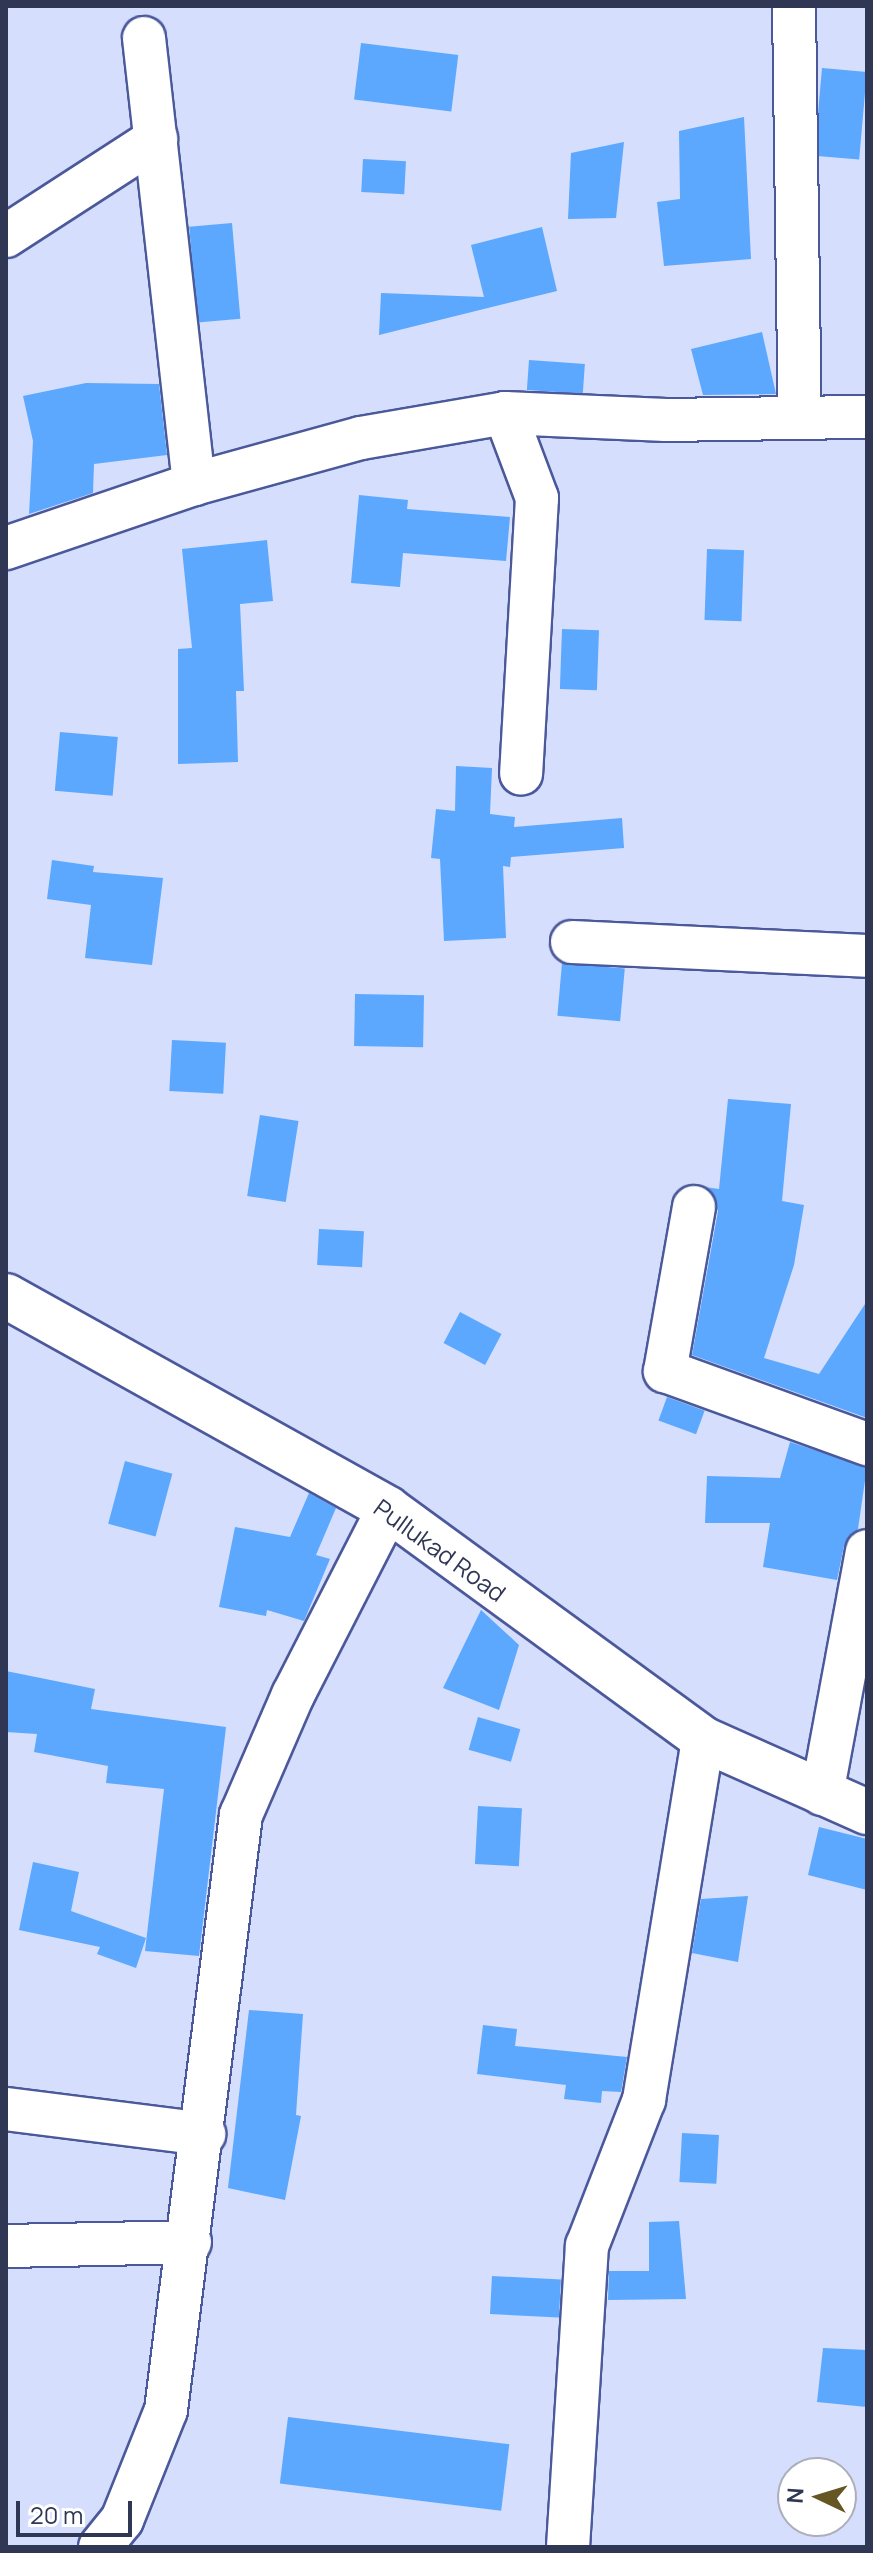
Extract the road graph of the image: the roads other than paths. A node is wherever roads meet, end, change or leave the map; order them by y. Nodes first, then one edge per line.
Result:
1 (794, 6) edge
2 (144, 38) dead end
3 (156, 139) junction
4 (6, 236) edge
5 (505, 413) junction
6 (800, 416) junction
7 (867, 417) edge
8 (194, 484) junction
9 (6, 548) edge
10 (521, 774) dead end
11 (572, 942) dead end
12 (867, 956) edge
13 (694, 1207) dead end
14 (6, 1296) edge
15 (867, 1444) edge
16 (388, 1509) junction
17 (867, 1551) edge
18 (703, 1739) junction
19 (822, 1794) junction
20 (867, 1812) edge
21 (6, 2109) edge
22 (204, 2134) junction
23 (190, 2242) junction
24 (6, 2246) edge
25 (100, 2547) edge
26 (568, 2547) edge

1 - 6 street
2 - 3 street
3 - 4 street
3 - 8 street
5 - 6 street
5 - 8 street
5 - 10 street
6 - 7 street
8 - 9 street
11 - 12 street
13 - 15 street
14 - 16 street, Pullukad Road
16 - 18 street, Pullukad Road
16 - 22 street
17 - 19 street
18 - 19 street, Pullukad Road
18 - 26 street
19 - 20 street, Pullukad Road
21 - 22 street
22 - 23 street
23 - 24 street
23 - 25 street

